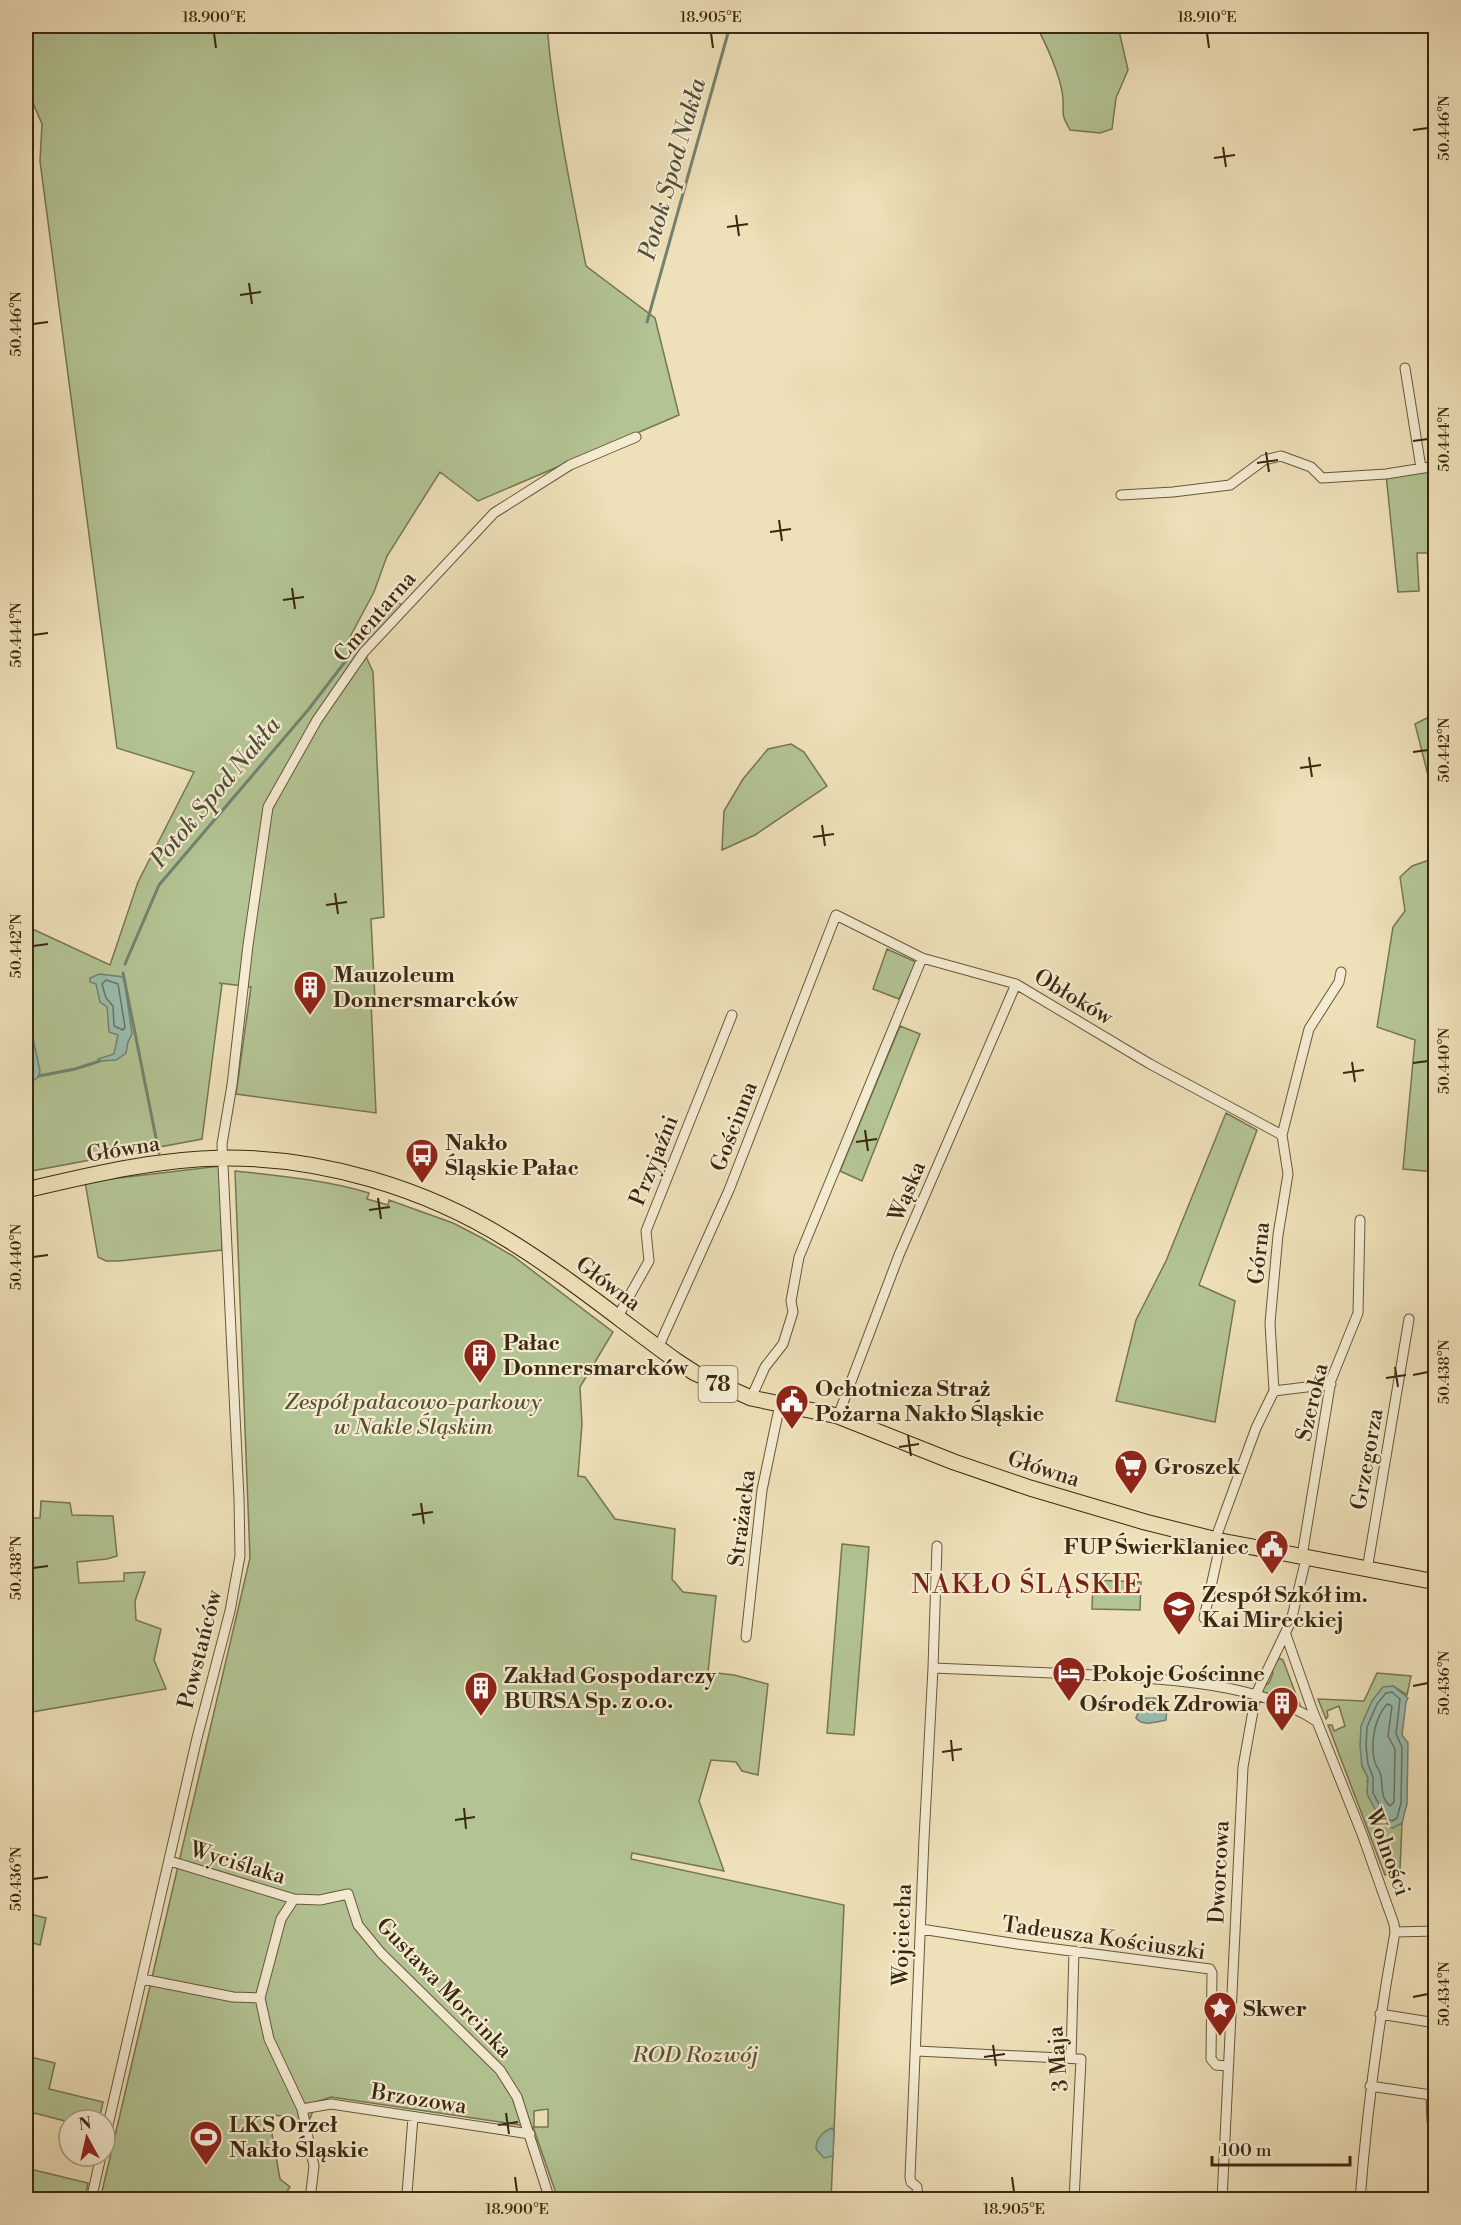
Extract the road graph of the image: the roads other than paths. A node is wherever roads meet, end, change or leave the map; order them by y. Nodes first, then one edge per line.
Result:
1 (1405, 368) dead end
2 (636, 437) dead end
3 (1436, 466) edge
4 (1421, 468) junction
5 (1121, 495) dead end
6 (836, 915) joint
7 (922, 958) junction
8 (1341, 972) dead end
9 (1016, 984) junction
10 (732, 1015) dead end
11 (1282, 1135) junction
12 (223, 1158) junction
13 (26, 1190) edge
14 (1360, 1221) dead end
15 (617, 1318) junction
16 (1409, 1319) dead end
17 (658, 1348) junction
18 (1331, 1384) junction
19 (1274, 1391) junction
20 (751, 1398) junction
21 (780, 1404) junction
22 (838, 1416) junction
23 (1218, 1541) junction
24 (937, 1546) dead end
25 (1302, 1557) junction
26 (1366, 1570) junction
27 (1436, 1582) edge
28 (1204, 1618) dead end
29 (1286, 1635) junction
30 (746, 1637) dead end
31 (933, 1668) junction
32 (1256, 1694) junction
33 (1317, 1721) junction
34 (170, 1861) junction
35 (294, 1899) junction
36 (921, 1929) junction
37 (1436, 1931) edge
38 (1395, 1932) junction
39 (1074, 1951) junction
40 (142, 1979) junction
41 (260, 1998) junction
42 (1380, 2014) junction
43 (1436, 2023) edge
44 (917, 2051) junction
45 (1071, 2058) junction
46 (1227, 2066) junction
47 (1370, 2086) junction
48 (112, 2108) edge
49 (302, 2109) junction
50 (413, 2117) junction
51 (1432, 2121) dead end
52 (530, 2134) junction
53 (98, 2168) edge
54 (407, 2194) dead end
55 (91, 2199) edge
56 (310, 2199) edge
57 (550, 2199) edge
58 (918, 2199) edge
59 (1074, 2199) edge
60 (1222, 2199) edge
61 (1360, 2199) edge

1 - 4 street
2 - 12 street, Cmentarna
3 - 4 street
4 - 5 street
6 - 7 street, Obłoków
6 - 17 street, Gościnna
7 - 9 street, Obłoków
7 - 20 street
8 - 11 street, Górna
9 - 11 street, Obłoków
9 - 22 street, Wąska
10 - 15 street, Przyjaźni
11 - 19 street, Górna
12 - 13 main road, Główna / 78
12 - 15 main road, Główna / 78
12 - 34 street, Powstańców
14 - 18 street, Szeroka
15 - 17 main road, Główna / 78
16 - 26 street, Grzegorza
17 - 20 main road, Główna / 78
18 - 19 street
18 - 25 street, Szeroka
19 - 23 street, Górna
20 - 21 main road, Główna / 78
21 - 22 main road, Główna / 78
21 - 30 street, Strażacka
22 - 23 main road, Główna / 78
23 - 25 main road, Główna / 78
23 - 28 street, Górna
24 - 31 street, Wojciecha
25 - 26 main road, Główna / 78
25 - 29 street, Dworcowa
26 - 27 main road, Główna / 78
29 - 32 street, Dworcowa
29 - 33 street, Wolności
31 - 32 street
31 - 36 street, Wojciecha
32 - 33 street
32 - 46 street, Dworcowa
33 - 38 street, Wolności
34 - 35 street, Wyciślaka
34 - 40 street, Powstańców
35 - 41 street
35 - 52 street, Gustawa Morcinka
36 - 39 street, Tadeusza Kościuszki
36 - 44 street, Wojciecha
37 - 38 street
38 - 42 street, Wolności
39 - 45 street, 3 Maja
39 - 46 street, Tadeusza Kościuszki
40 - 41 street
40 - 48 street, Powstańców
41 - 49 street
42 - 43 street
42 - 47 street, Wolności
44 - 45 street
44 - 58 street, Wojciecha
45 - 59 street, 3 Maja
46 - 60 street, Dworcowa
47 - 51 street
47 - 61 street, Wolności
49 - 50 street, Brzozowa
49 - 56 street
50 - 52 street, Brzozowa
50 - 54 street
52 - 57 street, Gustawa Morcinka
53 - 55 street

